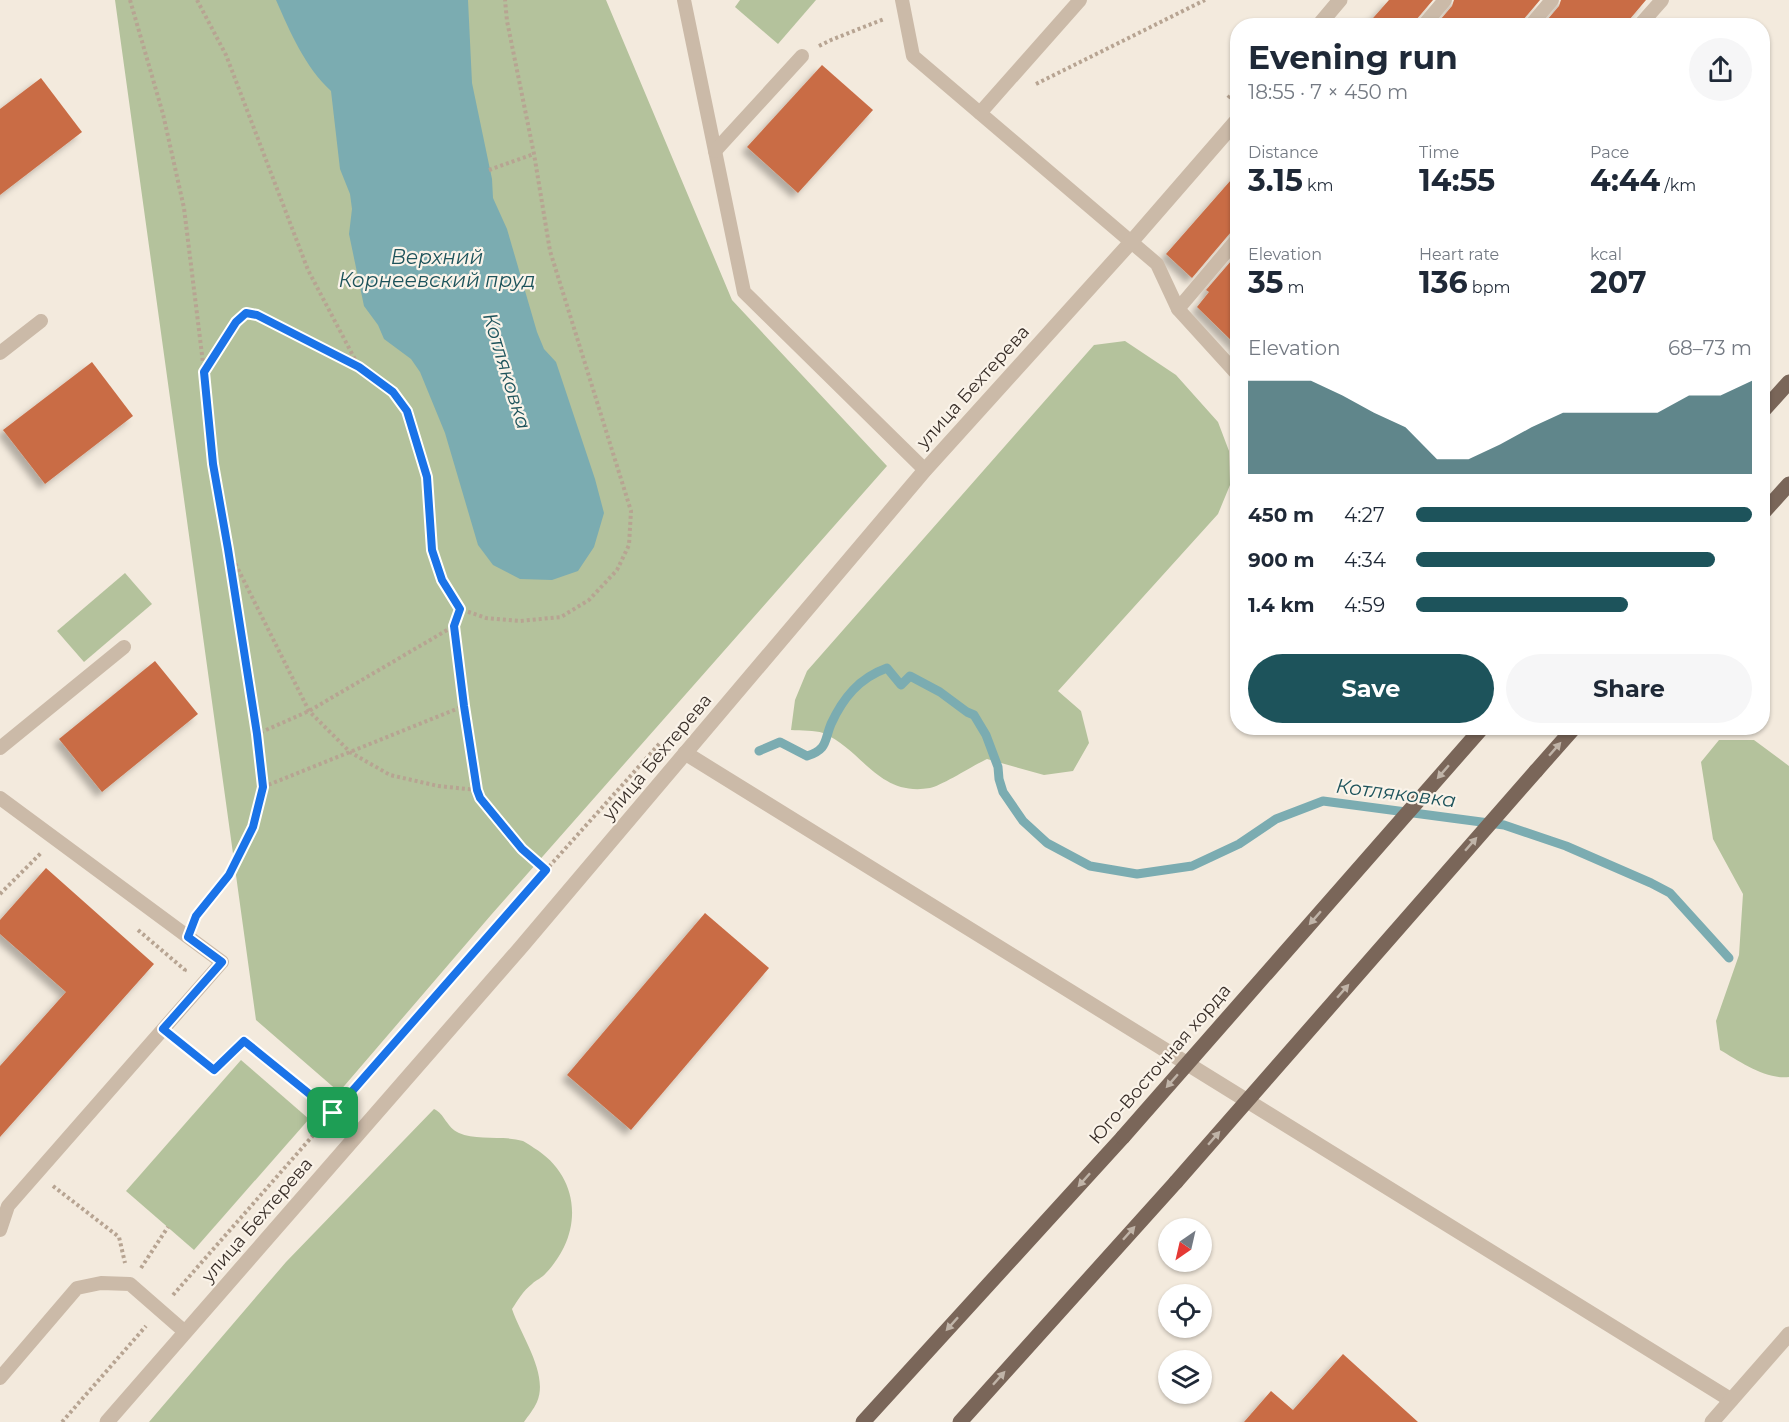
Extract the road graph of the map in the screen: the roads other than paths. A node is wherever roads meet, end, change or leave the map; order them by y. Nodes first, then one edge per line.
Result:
1 (684, 0) edge
2 (914, 0) edge
3 (1080, 0) edge
4 (1340, 0) edge
5 (1445, 0) edge
6 (1552, 0) edge
7 (1662, 0) edge
8 (903, 6) edge
9 (1325, 18) edge
10 (1430, 18) edge
11 (1537, 18) edge
12 (1646, 18) edge
13 (802, 56) dead end
14 (980, 113) junction
15 (1230, 128) edge
16 (715, 151) junction
17 (1132, 241) junction
18 (1230, 247) edge
19 (1178, 309) junction
20 (41, 321) dead end
21 (0, 353) edge
22 (1230, 366) edge
23 (1789, 382) edge
24 (1770, 403) edge
25 (925, 470) junction
26 (1789, 484) edge
27 (1770, 505) edge
28 (124, 647) dead end
29 (1476, 735) edge
30 (1568, 735) edge
31 (0, 748) edge
32 (685, 753) junction
33 (0, 798) edge
34 (0, 1230) edge
35 (185, 1332) junction
36 (1789, 1334) edge
37 (0, 1378) edge
38 (1731, 1400) junction
39 (107, 1422) edge
40 (863, 1422) edge
41 (960, 1422) edge
42 (1712, 1422) edge

1 - 16 lane
2 - 8 lane
3 - 14 lane
4 - 9 street
5 - 10 lane
6 - 11 lane
7 - 12 lane
8 - 14 lane
13 - 16 lane
14 - 17 lane
15 - 17 street, улица Бехтерева
16 - 25 lane
17 - 19 lane
17 - 25 street, улица Бехтерева
18 - 19 lane
19 - 22 lane
20 - 21 lane
23 - 24 main road
25 - 32 street, улица Бехтерева
26 - 27 main road
28 - 31 lane
29 -> 40 main road, Юго-Восточная хорда, bridge
41 -> 30 main road, bridge
32 - 35 street, улица Бехтерева
32 - 38 street
33 - 34 lane
35 - 37 lane
35 - 39 street, улица Бехтерева
36 - 38 street
38 - 42 street

